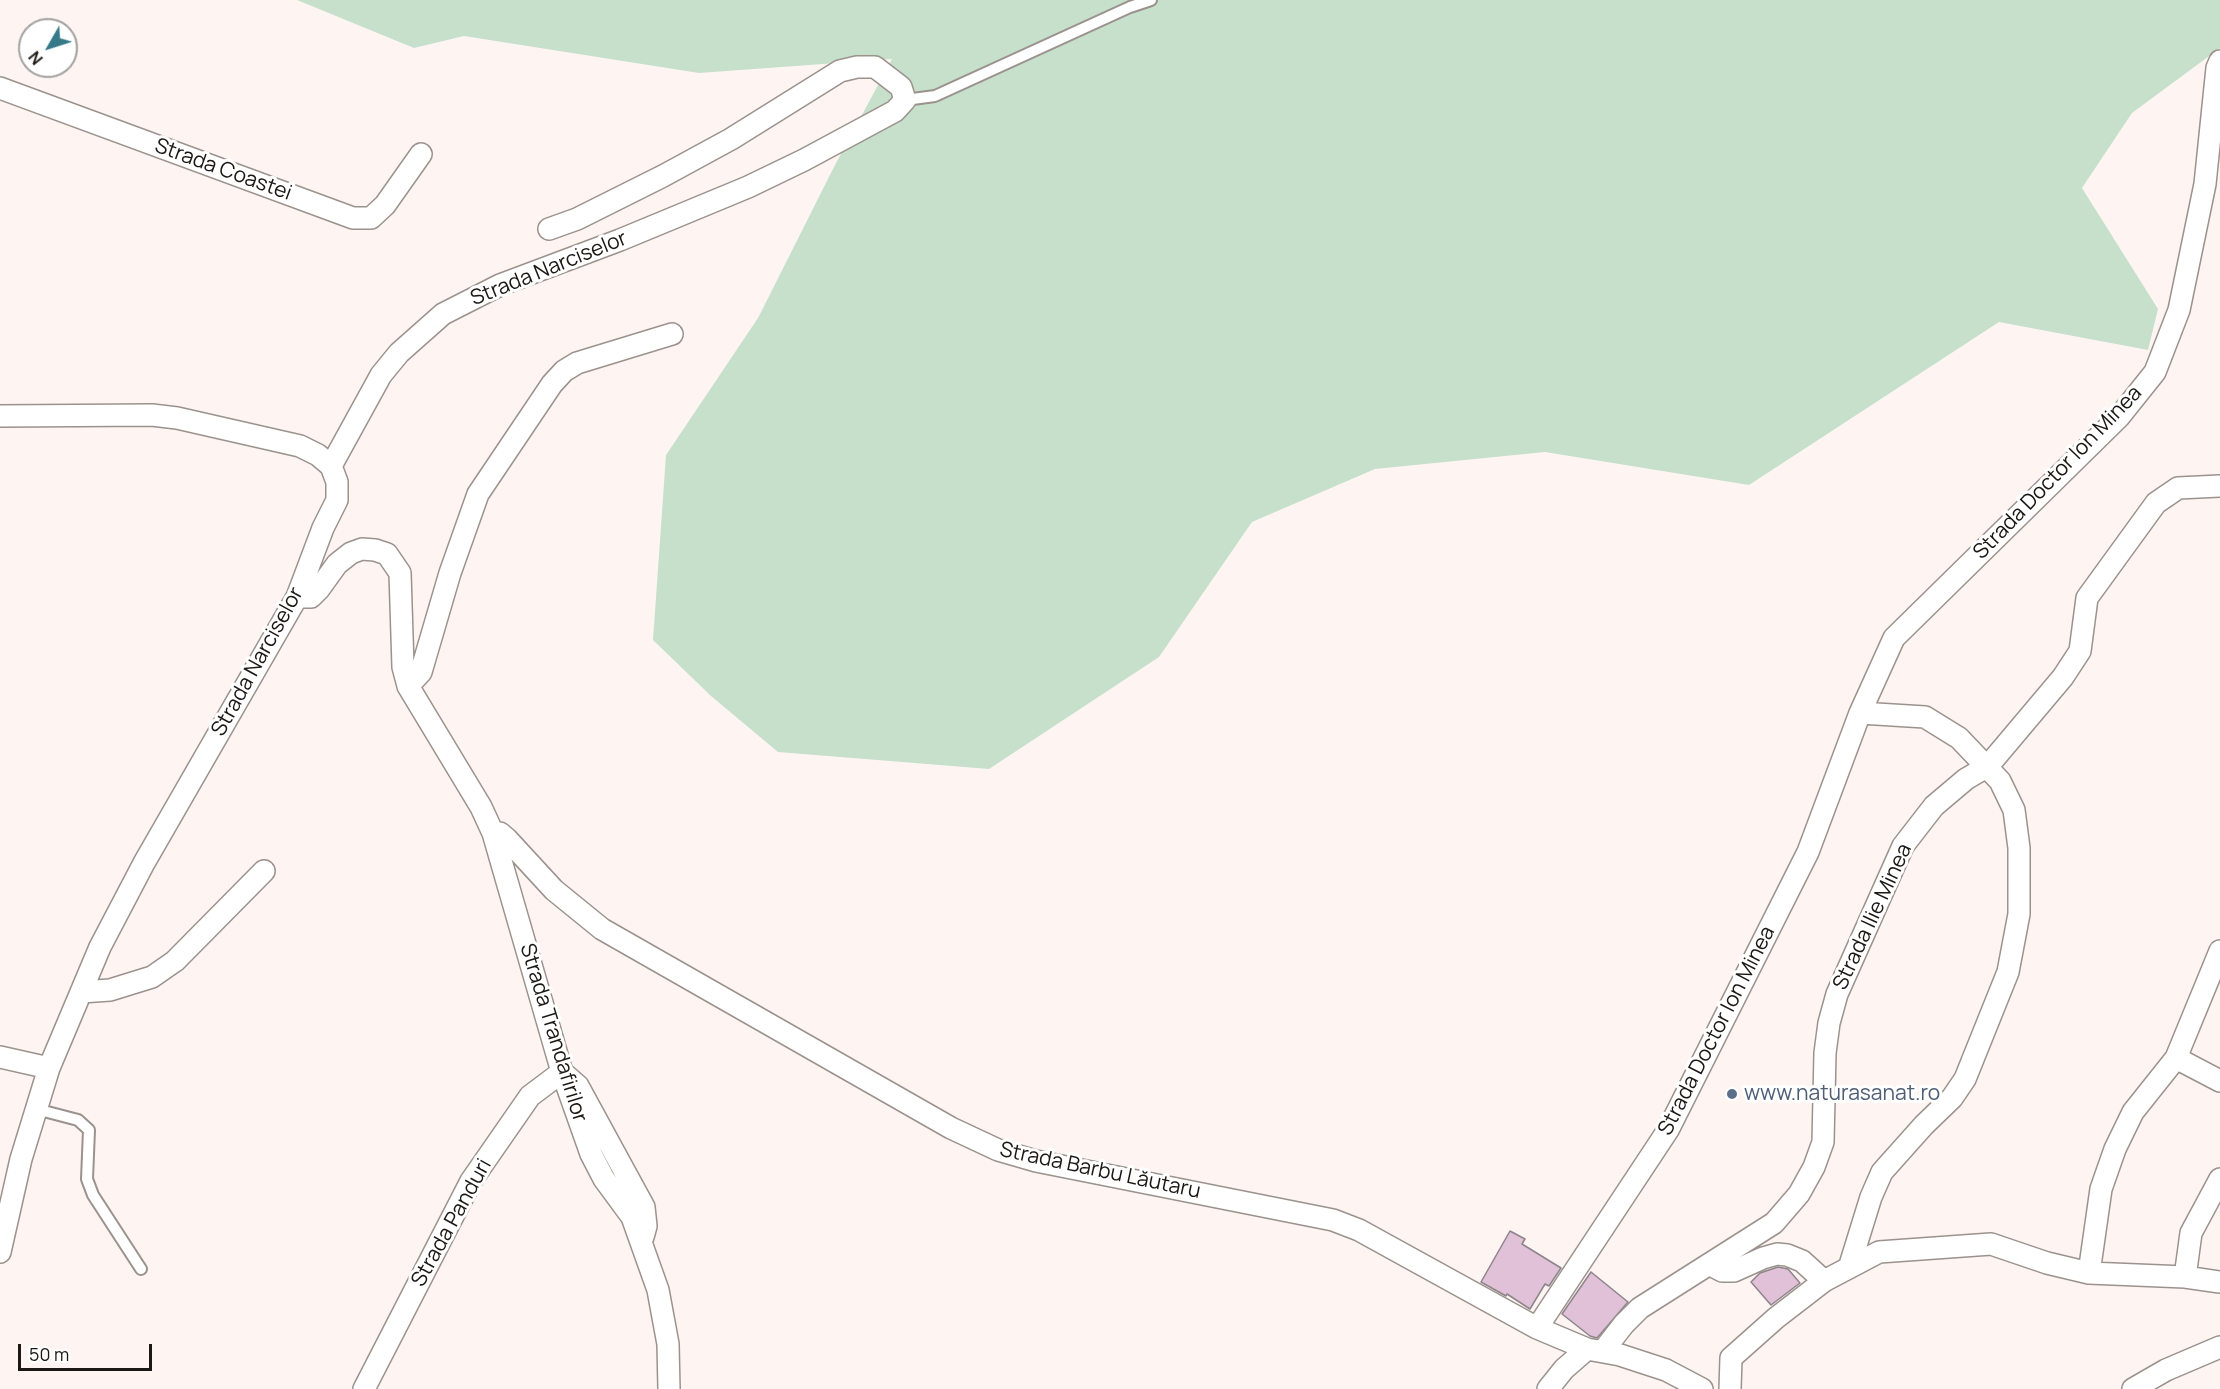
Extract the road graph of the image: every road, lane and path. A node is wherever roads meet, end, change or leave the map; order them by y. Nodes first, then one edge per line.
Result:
1 (1151, 0) edge
2 (2220, 61) edge
3 (0, 88) edge
4 (905, 100) junction
5 (421, 154) dead end
6 (549, 229) dead end
7 (672, 334) dead end
8 (0, 416) edge
9 (331, 466) junction
10 (2220, 486) edge
11 (297, 597) junction
12 (408, 686) junction
13 (1860, 713) junction
14 (1988, 766) junction
15 (494, 833) junction
16 (264, 871) dead end
17 (2220, 951) edge
18 (81, 992) junction
19 (0, 1057) edge
20 (2176, 1058) junction
21 (49, 1068) junction
22 (562, 1072) junction
23 (2220, 1081) edge
24 (36, 1109) junction
25 (2220, 1179) edge
26 (0, 1252) edge
27 (1709, 1264) junction
28 (1850, 1268) junction
29 (141, 1269) dead end
30 (2089, 1273) junction
31 (2185, 1277) junction
32 (1824, 1281) junction
33 (2220, 1282) edge
34 (1537, 1328) junction
35 (2220, 1347) edge
36 (1595, 1350) junction
37 (364, 1389) edge
38 (669, 1389) edge
39 (1548, 1389) edge
40 (1702, 1389) edge
41 (1730, 1389) edge
42 (2133, 1389) edge

1 - 4 lane
2 - 13 street, Strada Doctor Ion Minea
3 - 5 street, Strada Coastei
4 - 6 street, Strada Narciselor
4 - 9 street, Strada Narciselor
7 - 12 street
8 - 9 street
9 - 11 street, Strada Narciselor
10 - 14 street, Strada Ilie Minea
11 - 12 street, Strada Trandafirilor
11 - 18 street, Strada Narciselor
12 - 15 street, Strada Trandafirilor
13 - 14 street
13 - 34 street, Strada Doctor Ion Minea
14 - 27 street, Strada Ilie Minea
14 - 28 street
15 - 22 street, Strada Trandafirilor
15 - 34 street, Strada Barbu Lăutaru
16 - 18 street
17 - 20 street
18 - 21 street, Strada Narciselor
19 - 21 street
20 - 23 street
20 - 30 street
21 - 24 street, Strada Narciselor
22 - 37 street, Strada Panduri
22 - 38 street, Strada Trandafirilor
24 - 26 street, Strada Narciselor
24 - 29 lane
25 - 31 street
27 - 32 street
27 - 36 street, Strada Ilie Minea
28 - 30 street
28 - 32 street
30 - 31 street
31 - 33 street
32 - 41 street
34 - 36 street, Strada Barbu Lăutaru
35 - 42 street
36 - 39 street, Strada Ilie Minea
36 - 40 street, Strada Barbu Lăutaru

